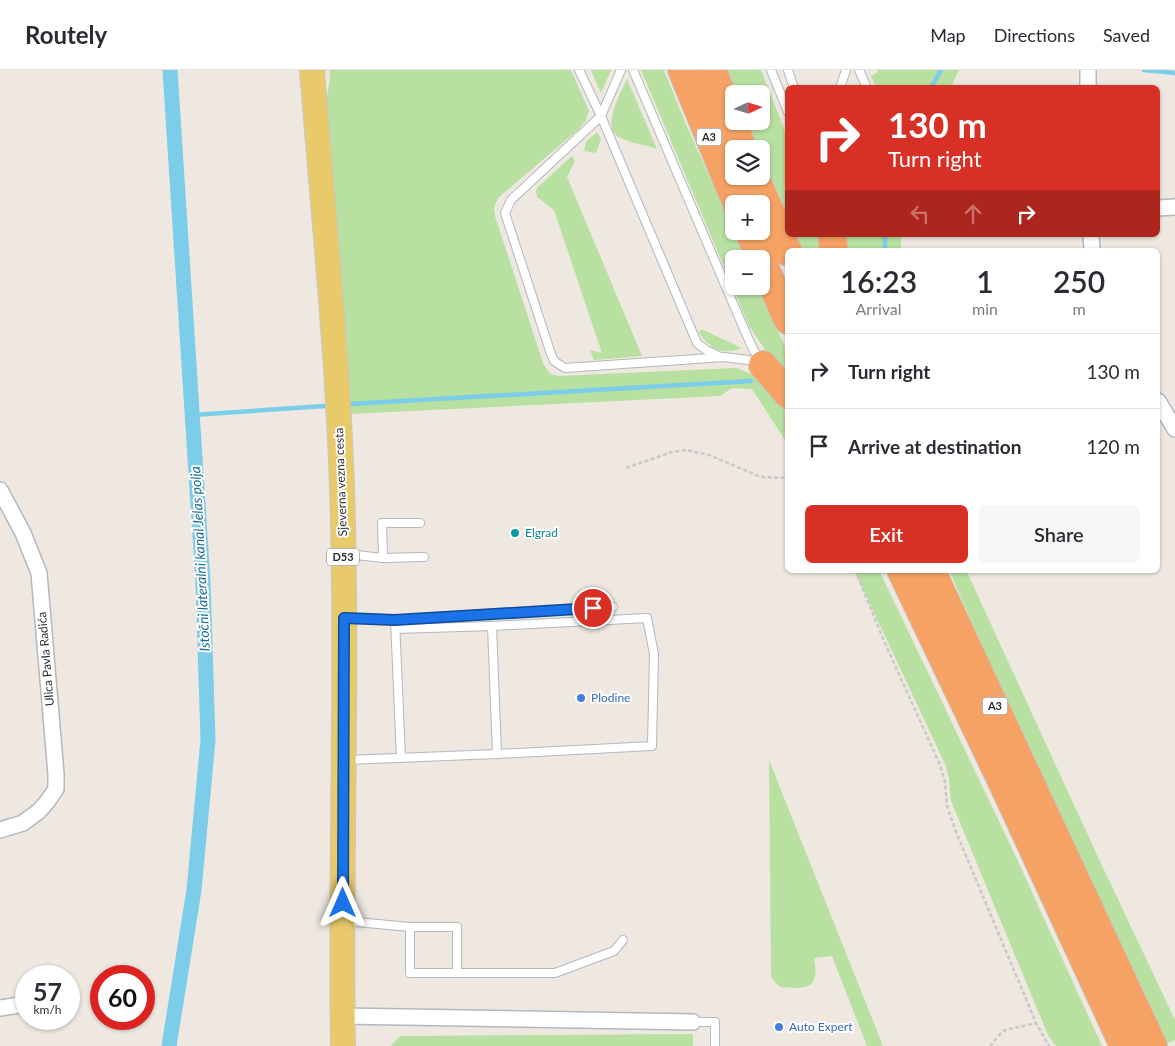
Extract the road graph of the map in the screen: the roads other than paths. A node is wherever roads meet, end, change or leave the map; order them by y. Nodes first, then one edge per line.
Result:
1 (312, 70) edge
2 (579, 70) edge
3 (621, 70) edge
4 (633, 70) edge
5 (682, 70) edge
6 (712, 70) edge
7 (771, 70) edge
8 (788, 70) edge
9 (846, 70) edge
10 (860, 70) edge
11 (1088, 70) edge
12 (793, 85) edge
13 (841, 85) edge
14 (866, 85) edge
15 (1088, 85) edge
16 (785, 105) edge
17 (601, 116) junction
18 (739, 140) edge
19 (758, 185) edge
20 (733, 195) edge
21 (1175, 207) edge
22 (1160, 208) edge
23 (786, 248) edge
24 (770, 279) edge
25 (785, 313) edge
26 (724, 357) junction
27 (763, 365) junction
28 (785, 391) edge
29 (1160, 404) edge
30 (1175, 429) edge
31 (0, 490) edge
32 (420, 523) dead end
33 (343, 553) junction
34 (424, 557) dead end
35 (383, 558) junction
36 (893, 573) edge
37 (932, 573) edge
38 (906, 581) edge
39 (613, 607) dead end
40 (344, 618) junction
41 (395, 620) junction
42 (492, 626) junction
43 (396, 629) junction
44 (497, 754) junction
45 (401, 758) junction
46 (344, 760) junction
47 (0, 830) edge
48 (343, 921) junction
49 (410, 927) junction
50 (623, 940) dead end
51 (457, 972) junction
52 (15, 1006) edge
53 (0, 1008) edge
54 (342, 1016) junction
55 (693, 1022) joint
56 (343, 1046) edge
57 (715, 1046) edge
58 (1124, 1046) edge
59 (1153, 1046) edge

1 - 33 main road, Sjeverna vezna cesta / D53
2 - 17 lane
3 - 17 lane
4 - 27 lane
5 - 20 highway, A3
6 - 18 highway, A3
7 - 16 lane
8 - 12 lane
9 - 13 lane
10 - 14 lane
11 - 15 street
17 - 26 lane
17 - 26 lane
19 - 23 highway
21 - 22 street
24 - 25 highway
26 - 27 lane
27 - 28 highway
29 - 30 street
31 - 47 street, Ulica Pavla Radića
32 - 35 lane
33 - 35 lane
33 - 40 main road, Sjeverna vezna cesta / D53
34 - 35 lane
36 - 38 highway
37 - 59 highway, A3
38 - 58 highway, A3
39 - 41 lane
40 - 41 lane
40 - 46 main road, Sjeverna vezna cesta / D53
41 - 43 lane
42 - 43 lane
42 - 44 lane
42 - 44 lane
43 - 45 lane
44 - 45 lane
45 - 46 lane
46 - 48 main road, Sjeverna vezna cesta / D53
48 - 49 lane
48 - 54 main road, Sjeverna vezna cesta / D53
49 - 51 lane
49 - 51 lane
50 - 51 lane
52 - 53 street
54 - 55 street
54 - 56 main road, Sjeverna vezna cesta / D53
55 - 57 lane

